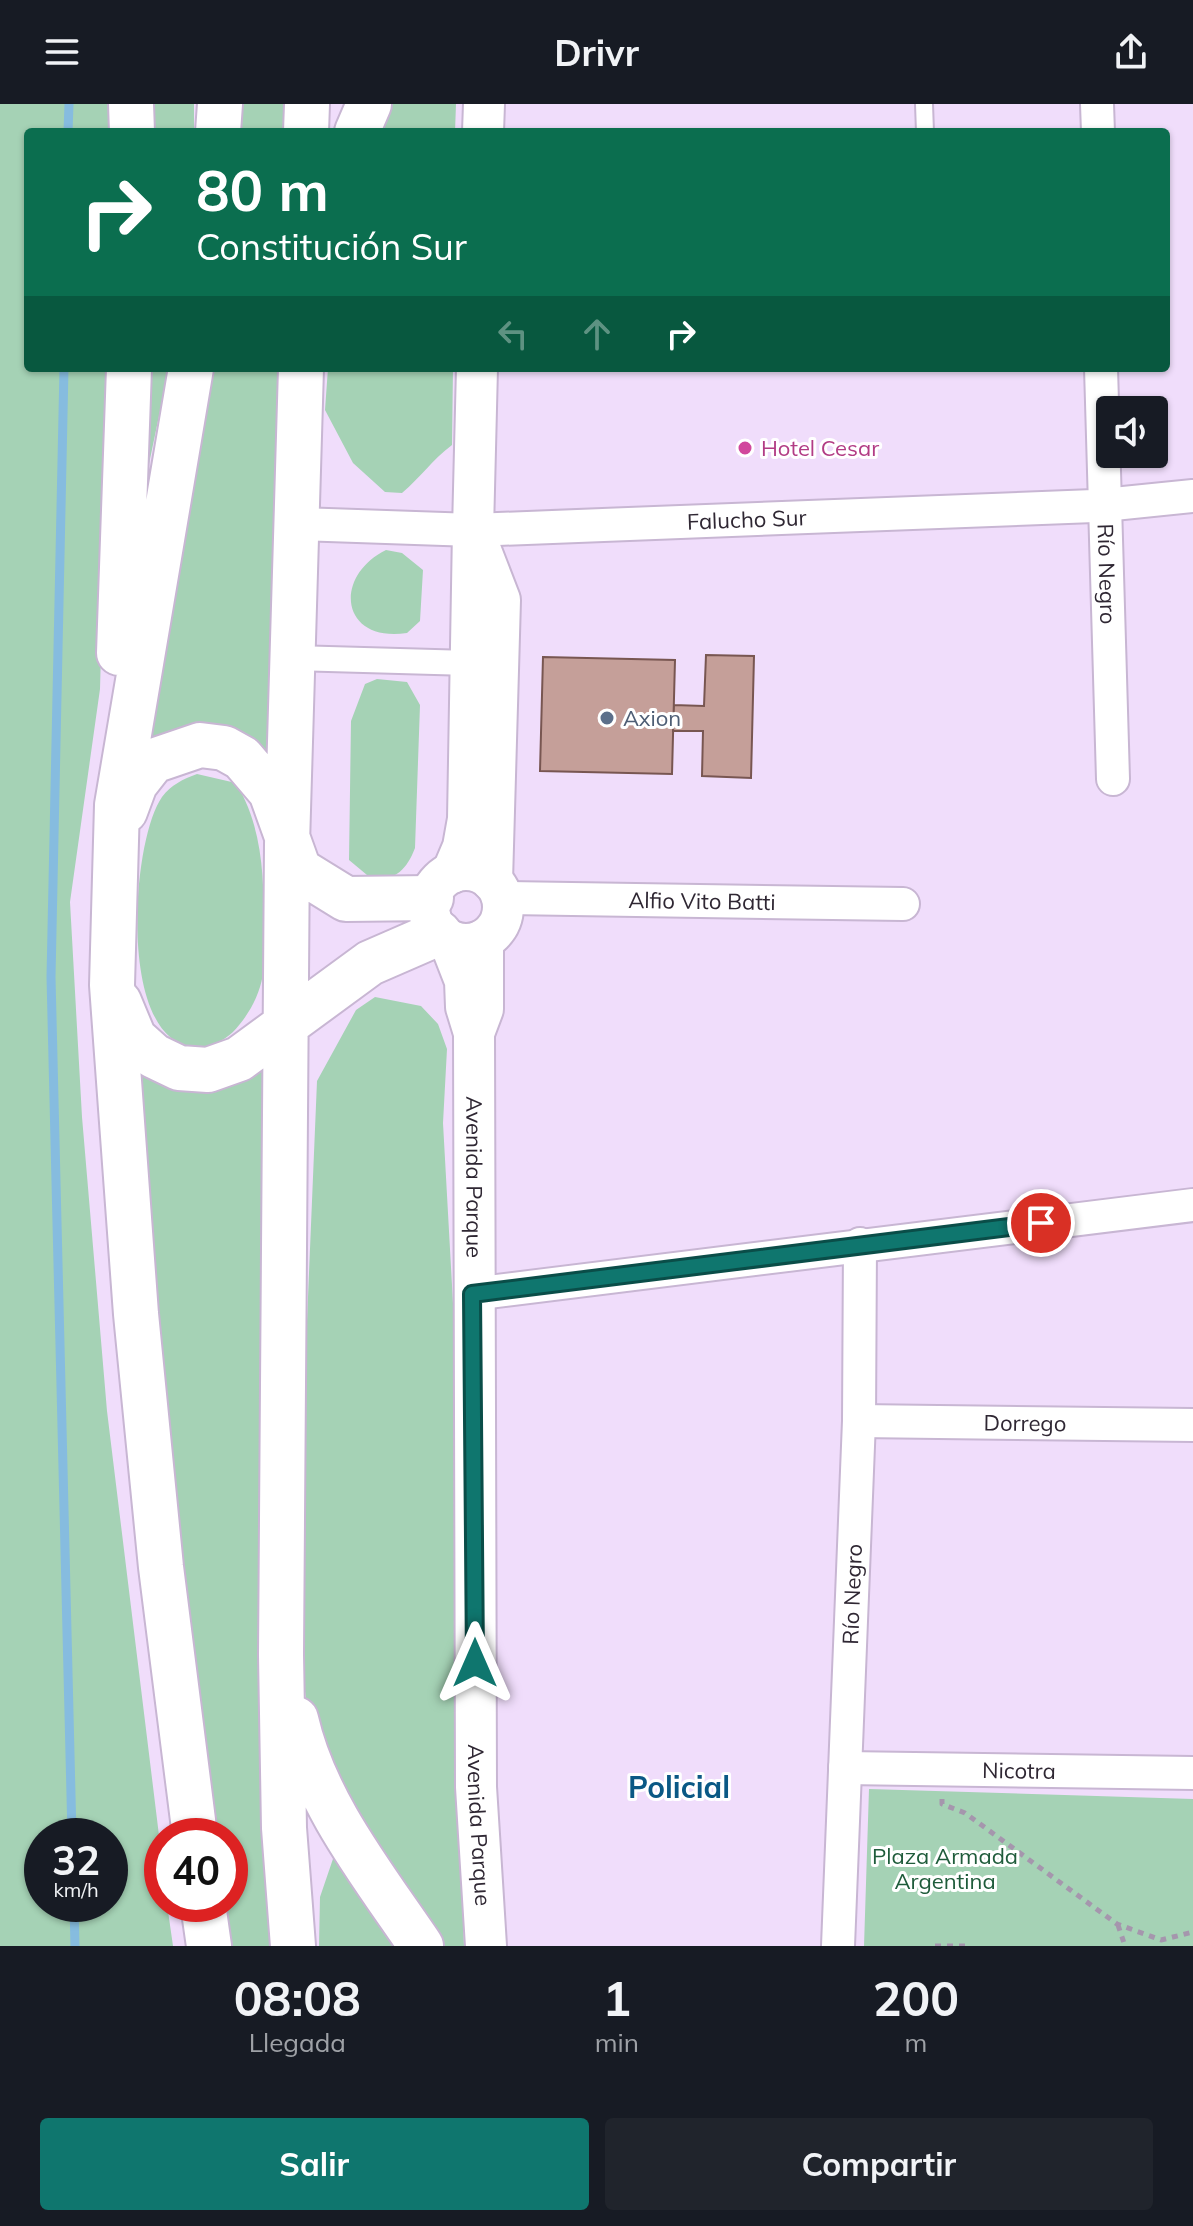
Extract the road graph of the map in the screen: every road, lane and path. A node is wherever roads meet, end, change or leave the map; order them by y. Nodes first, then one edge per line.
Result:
1 (131, 104) edge
2 (220, 104) edge
3 (307, 104) edge
4 (369, 104) edge
5 (484, 104) edge
6 (924, 104) edge
7 (1097, 104) edge
8 (132, 128) edge
9 (218, 128) edge
10 (306, 128) edge
11 (359, 128) edge
12 (483, 128) edge
13 (925, 128) edge
14 (1098, 128) edge
15 (129, 372) edge
16 (190, 372) edge
17 (304, 372) edge
18 (477, 372) edge
19 (1101, 372) edge
20 (1193, 496) edge
21 (1103, 502) junction
22 (299, 524) junction
23 (473, 530) junction
24 (293, 658) junction
25 (470, 663) junction
26 (1113, 779) dead end
27 (117, 818) junction
28 (287, 844) junction
29 (497, 889) junction
30 (903, 904) dead end
31 (451, 917) junction
32 (112, 985) junction
33 (286, 1024) junction
34 (1193, 1205) edge
35 (860, 1244) junction
36 (472, 1294) junction
37 (859, 1421) junction
38 (1193, 1425) edge
39 (281, 1655) junction
40 (845, 1768) junction
41 (942, 1770) junction
42 (1193, 1773) edge
43 (193, 1818) edge
44 (206, 1922) edge
45 (1117, 1924) junction
46 (1193, 1932) edge
47 (1178, 1938) junction
48 (209, 1946) edge
49 (293, 1946) edge
50 (421, 1946) edge
51 (486, 1946) edge
52 (838, 1946) edge
53 (935, 1946) edge
54 (970, 1946) edge
55 (1125, 1946) edge
56 (1165, 1946) edge

1 - 8 highway
2 - 9 highway
3 - 10 highway
4 - 11 highway
5 - 12 street
6 - 13 lane
7 - 14 street
15 - 27 highway
16 - 27 highway
17 - 22 highway
18 - 23 street
19 - 21 street, Río Negro
20 - 21 street, Falucho Sur
21 - 23 street, Falucho Sur
21 - 26 street, Río Negro
22 - 23 street, Falucho Sur
22 - 24 highway
23 - 25 street
23 - 29 street
24 - 25 street
24 - 28 highway
25 - 31 street
27 - 28 highway
27 - 32 highway
28 - 31 highway
28 - 33 highway
29 - 30 street, Alfio Vito Batti
29 - 31 street
29 - 31 street
31 - 33 highway
31 - 36 street, Avenida Parque
32 - 33 highway
32 - 43 highway
33 - 39 highway
34 - 35 street
35 - 36 street
35 - 37 street, Río Negro
36 - 51 street, Avenida Parque
37 - 38 street, Dorrego
37 - 40 street, Río Negro
39 - 49 highway
39 - 50 highway
40 - 41 street, Nicotra
40 - 52 street, Río Negro
41 - 42 street, Nicotra
41 - 45 path
44 - 48 highway
45 - 47 path
45 - 55 path
46 - 47 path
47 - 56 path
53 - 54 path

